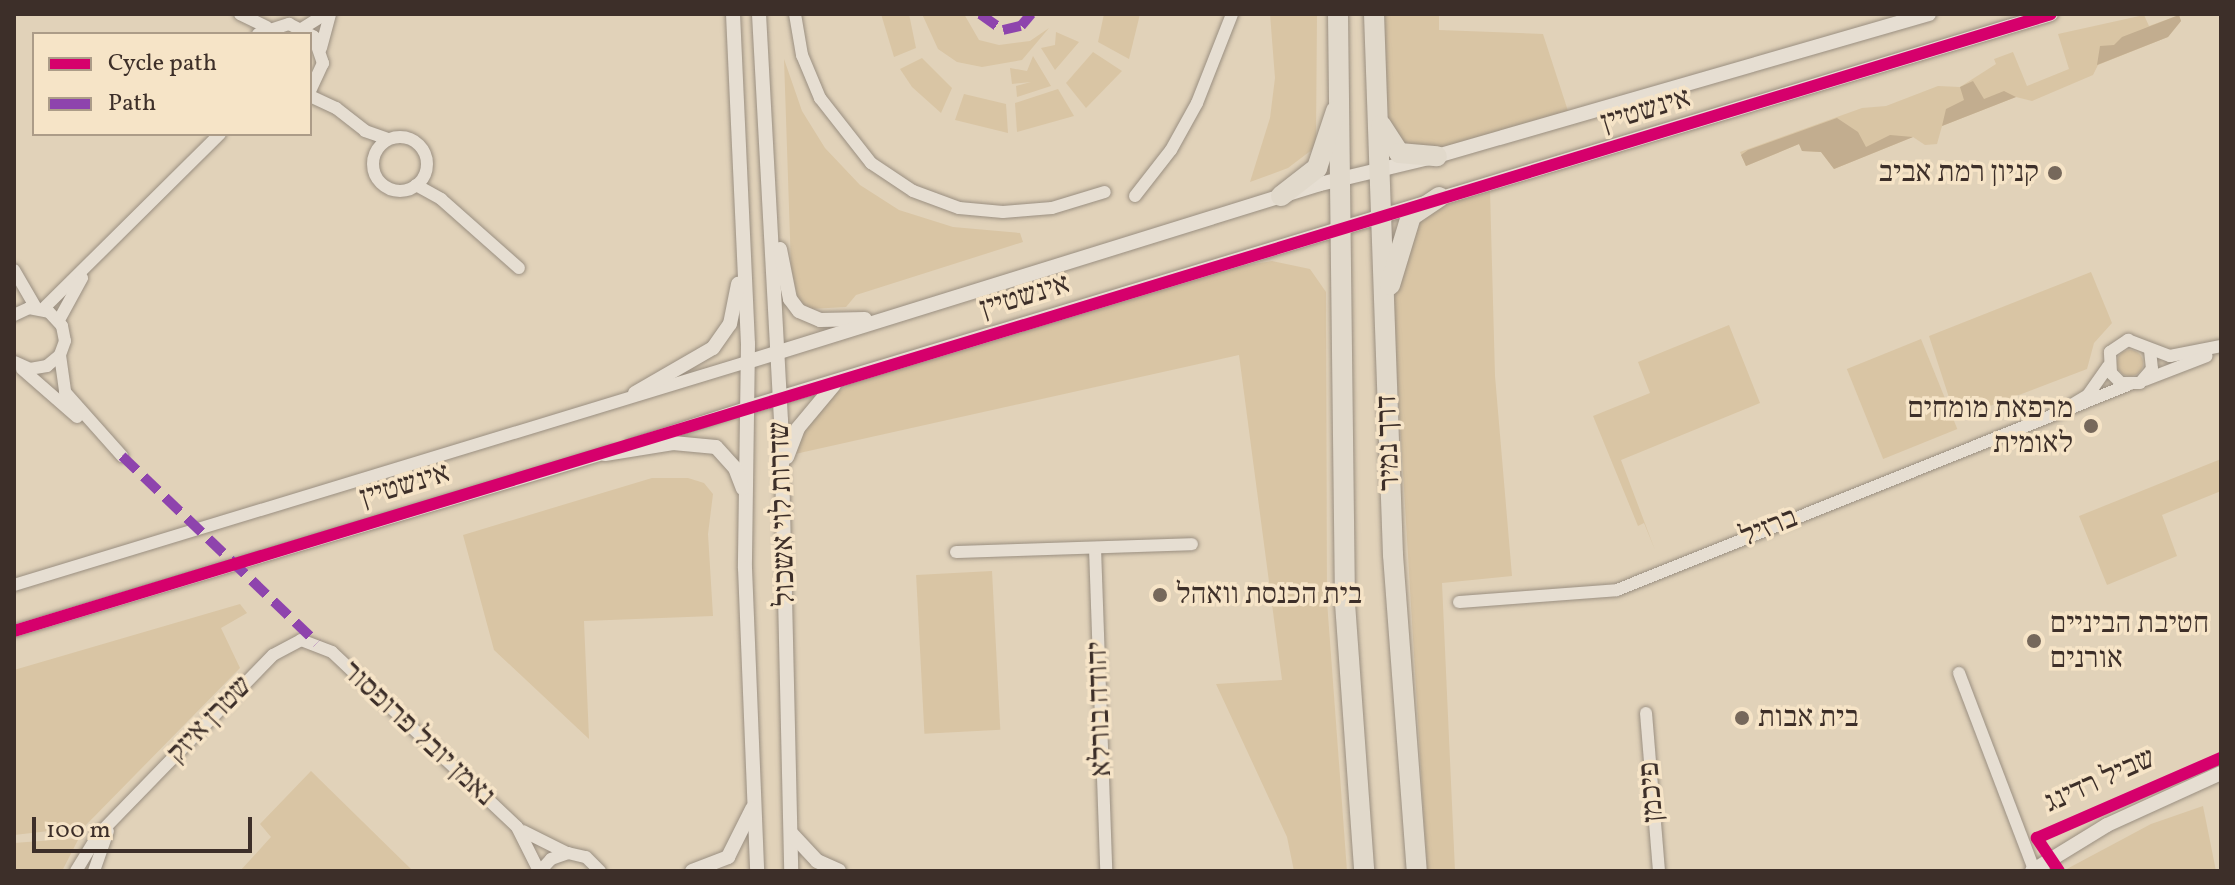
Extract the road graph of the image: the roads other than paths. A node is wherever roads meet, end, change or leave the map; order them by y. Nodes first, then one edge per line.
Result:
1 (328, 14) edge
2 (733, 14) edge
3 (759, 14) edge
4 (795, 14) edge
5 (1232, 14) edge
6 (1338, 14) edge
7 (1374, 14) edge
8 (1929, 14) edge
9 (2047, 15) edge
10 (2017, 19) edge
11 (303, 28) junction
12 (262, 31) edge
13 (249, 32) edge
14 (307, 32) edge
15 (312, 38) edge
16 (321, 48) junction
17 (320, 79) junction
18 (312, 91) edge
19 (312, 95) edge
20 (1340, 100) junction
21 (336, 108) junction
22 (1377, 112) junction
23 (365, 131) junction
24 (218, 136) edge
25 (388, 139) junction
26 (375, 154) junction
27 (1437, 156) junction
28 (1379, 170) junction
29 (425, 174) junction
30 (1342, 178) junction
31 (416, 185) junction
32 (1105, 192) dead end
33 (769, 196) junction
34 (1135, 196) dead end
35 (1281, 196) junction
36 (1439, 197) junction
37 (441, 199) junction
38 (1382, 214) junction
39 (1343, 225) junction
40 (742, 248) junction
41 (519, 268) dead end
42 (14, 270) edge
43 (86, 272) junction
44 (40, 308) junction
45 (1384, 308) junction
46 (905, 312) junction
47 (14, 315) edge
48 (59, 320) junction
49 (2221, 348) edge
50 (2150, 350) junction
51 (778, 353) junction
52 (60, 355) junction
53 (14, 362) edge
54 (747, 362) junction
55 (2108, 366) junction
56 (845, 379) junction
57 (2145, 380) junction
58 (2128, 385) junction
59 (635, 393) junction
60 (779, 399) junction
61 (746, 408) junction
62 (2068, 409) junction
63 (93, 428) junction
64 (605, 454) junction
65 (122, 456) dead end
66 (782, 485) junction
67 (748, 500) junction
68 (1192, 544) dead end
69 (1095, 548) junction
70 (956, 552) dead end
71 (14, 585) edge
72 (1459, 602) dead end
73 (14, 631) edge
74 (317, 643) joint
75 (1959, 673) dead end
76 (1646, 713) dead end
77 (2221, 773) edge
78 (755, 801) junction
79 (113, 821) junction
80 (517, 827) junction
81 (791, 833) junction
82 (568, 853) junction
83 (2033, 870) edge
84 (76, 871) edge
85 (94, 871) edge
86 (540, 871) edge
87 (601, 871) edge
88 (692, 871) edge
89 (757, 871) edge
90 (791, 871) edge
91 (839, 871) edge
92 (1094, 871) edge
93 (1106, 871) edge
94 (1364, 871) edge
95 (1417, 871) edge
96 (1659, 871) edge

1 - 11 street
1 - 16 street
2 - 40 street, שדרות לוי אשכול
3 - 33 street, שדרות לוי אשכול
4 - 32 street
5 - 34 street
6 - 20 highway, דרך נמיר
7 - 22 highway, דרך נמיר
8 - 27 street, אינשטיין
9 - 10 street, אינשטיין
10 - 36 street, אינשטיין
11 - 12 street
11 - 14 street
12 - 13 street
15 - 16 street
16 - 17 street
17 - 18 street
17 - 21 street
19 - 21 street
20 - 30 highway, דרך נמיר
20 - 35 highway
21 - 23 street
22 - 27 highway
22 - 28 highway, דרך נמיר
23 - 25 street
23 - 26 street
24 - 43 street
25 - 26 street
25 - 29 street
26 - 31 street
27 - 28 street, אינשטיין
28 - 30 street, אינשטיין
28 - 38 highway, דרך נמיר
29 - 31 street
29 - 37 street
30 - 35 street, אינשטיין
30 - 39 highway, דרך נמיר
31 - 37 street
33 - 46 street
33 - 51 street, שדרות לוי אשכול
35 - 46 street, אינשטיין
36 - 38 street, אינשטיין
36 - 45 highway
37 - 41 street
38 - 39 street, אינשטיין
38 - 45 highway, דרך נמיר
39 - 56 street, אינשטיין
39 - 94 highway, דרך נמיר
40 - 54 street, שדרות לוי אשכול
40 - 59 street
42 - 44 street
43 - 44 street
43 - 48 street
44 - 47 street
44 - 48 street
45 - 95 highway, דרך נמיר
46 - 51 street, אינשטיין
48 - 52 street
49 - 50 street
49 - 57 street
50 - 55 street
50 - 57 street
51 - 54 street, אינשטיין
51 - 60 street, שדרות לוי אשכול
52 - 53 street
52 - 63 street
53 - 63 street
54 - 59 street, אינשטיין
54 - 61 street, שדרות לוי אשכול
55 - 58 street
55 - 62 street, ברזיל
56 - 60 street, אינשטיין
56 - 66 street
57 - 58 street
58 - 62 street, ברזיל
59 - 71 street, אינשטיין
60 - 61 street, אינשטיין
60 - 66 street, שדרות לוי אשכול
61 - 64 street, אינשטיין
61 - 67 street, שדרות לוי אשכול
62 - 72 street, ברזיל
63 - 65 street
64 - 67 street
64 - 73 street, אינשטיין
66 - 81 street, שדרות לוי אשכול
67 - 78 street, שדרות לוי אשכול
68 - 69 street
69 - 70 street
69 - 93 street, יהודה בורלא
74 - 79 street, שטרן איזק
74 - 80 street, נאמן יובל פרופסור
75 - 83 street
76 - 96 street, פיכמן
77 - 83 street
78 - 88 street
78 - 89 street, שדרות לוי אשכול
79 - 84 street, שטרן איזק
79 - 85 street, שטרן איזק
80 - 82 street, נאמן יובל פרופסור
80 - 86 street, נאמן יובל פרופסור
81 - 90 street, שדרות לוי אשכול
81 - 91 street
82 - 86 street
82 - 87 street, נאמן יובל פרופסור
92 - 93 street

